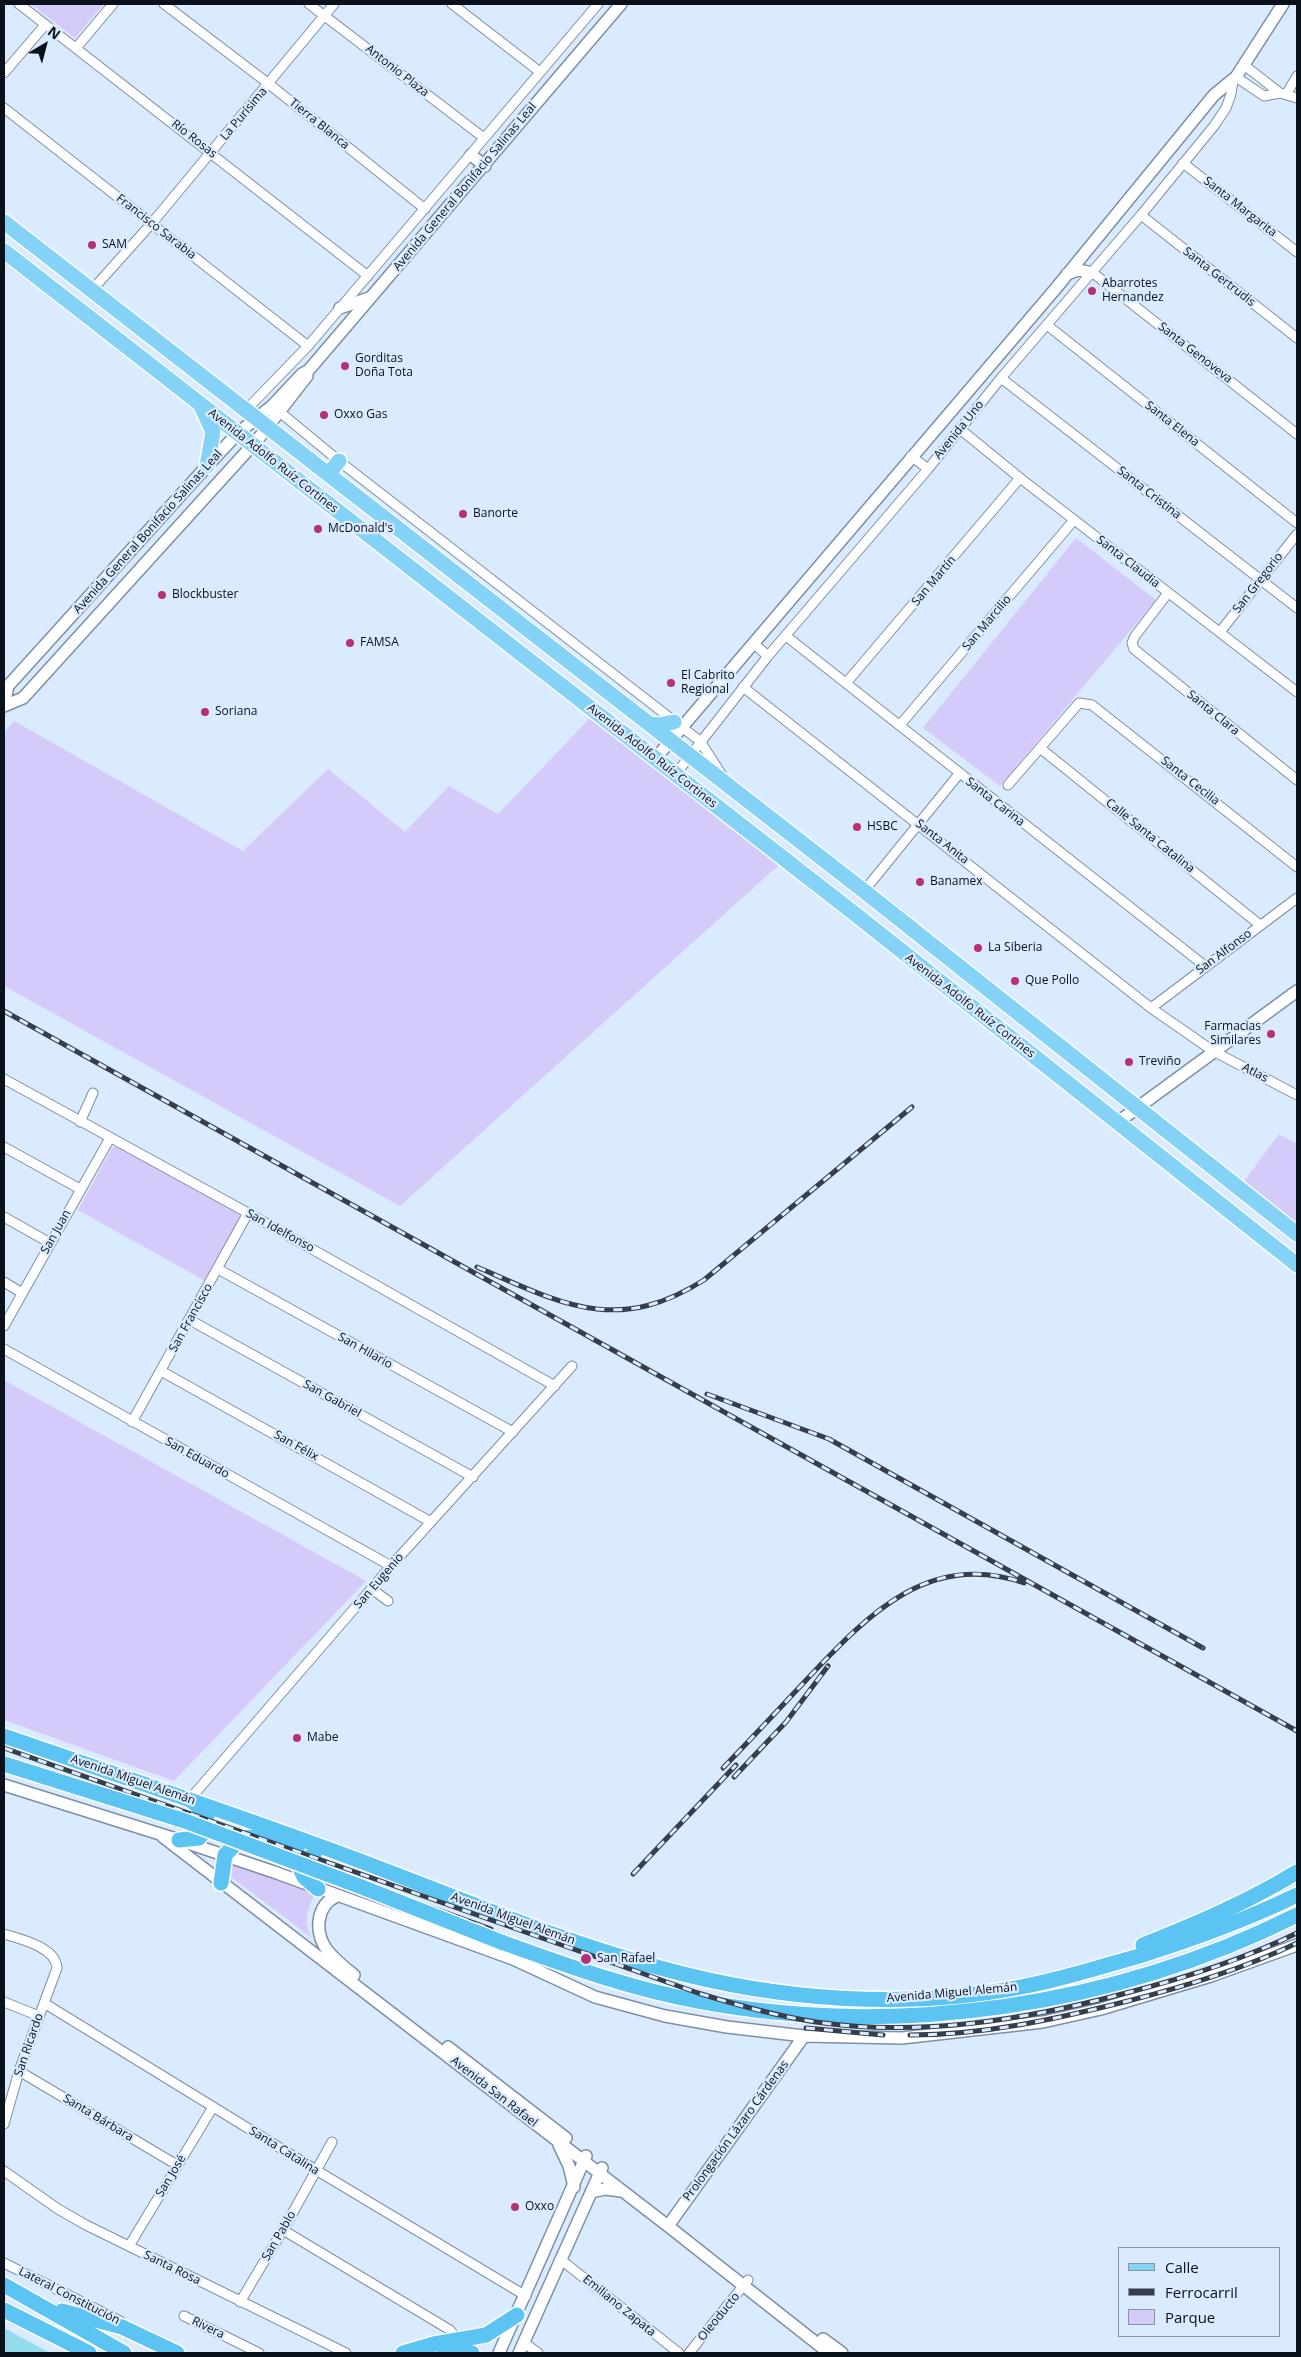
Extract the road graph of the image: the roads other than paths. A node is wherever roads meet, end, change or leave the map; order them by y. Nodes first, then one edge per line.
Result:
1 (19, 4) edge
2 (112, 4) edge
3 (164, 4) edge
4 (309, 4) edge
5 (334, 4) edge
6 (452, 4) edge
7 (597, 4) edge
8 (621, 4) edge
9 (1283, 4) edge
10 (325, 16) junction
11 (45, 25) junction
12 (76, 48) junction
13 (1244, 65) junction
14 (540, 72) junction
15 (4, 73) edge
16 (1297, 76) edge
17 (1234, 79) junction
18 (269, 84) junction
19 (1284, 93) junction
20 (1297, 98) edge
21 (4, 108) edge
22 (484, 138) junction
23 (212, 152) junction
24 (471, 155) junction
25 (1183, 162) junction
26 (485, 166) junction
27 (425, 209) junction
28 (1141, 216) junction
29 (4, 222) edge
30 (152, 223) junction
31 (4, 250) edge
32 (1297, 252) edge
33 (1085, 253) junction
34 (1093, 273) junction
35 (1068, 274) junction
36 (368, 276) junction
37 (92, 290) junction
38 (371, 297) junction
39 (340, 308) junction
40 (1047, 325) junction
41 (1297, 338) edge
42 (308, 346) junction
43 (1001, 378) junction
44 (200, 405) junction
45 (276, 409) junction
46 (257, 419) junction
47 (960, 429) junction
48 (238, 433) junction
49 (1297, 434) edge
50 (253, 445) junction
51 (911, 456) junction
52 (339, 461) junction
53 (207, 466) junction
54 (928, 469) junction
55 (329, 473) junction
56 (1020, 478) junction
57 (1074, 520) junction
58 (1297, 523) edge
59 (1297, 534) edge
60 (1261, 580) junction
61 (1168, 594) junction
62 (1297, 608) edge
63 (1220, 632) junction
64 (786, 636) junction
65 (753, 644) junction
66 (768, 656) junction
67 (847, 682) junction
68 (743, 687) junction
69 (1297, 692) edge
70 (4, 706) edge
71 (650, 724) junction
72 (679, 725) junction
73 (900, 725) junction
74 (672, 741) junction
75 (700, 742) junction
76 (1040, 748) junction
77 (690, 755) junction
78 (655, 759) junction
79 (960, 774) junction
80 (675, 775) junction
81 (1297, 780) edge
82 (1008, 784) dead end
83 (732, 789) junction
84 (919, 824) junction
85 (1297, 866) edge
86 (864, 891) junction
87 (1297, 898) edge
88 (1260, 925) junction
89 (1205, 966) junction
90 (1297, 991) edge
91 (1151, 1008) junction
92 (1213, 1051) junction
93 (4, 1079) edge
94 (1297, 1083) edge
95 (1288, 1090) junction
96 (93, 1093) dead end
97 (1297, 1095) edge
98 (1137, 1108) junction
99 (80, 1122) junction
100 (1118, 1122) junction
101 (110, 1138) junction
102 (4, 1147) edge
103 (80, 1190) junction
104 (248, 1213) junction
105 (4, 1217) edge
106 (1297, 1234) edge
107 (50, 1243) junction
108 (1297, 1265) edge
109 (218, 1269) junction
110 (4, 1282) edge
111 (22, 1293) junction
112 (190, 1320) junction
113 (4, 1326) edge
114 (4, 1349) edge
115 (572, 1366) dead end
116 (161, 1371) junction
117 (555, 1386) junction
118 (132, 1422) junction
119 (513, 1432) junction
120 (473, 1477) junction
121 (431, 1522) junction
122 (391, 1566) junction
123 (372, 1589) junction
124 (388, 1601) dead end
125 (4, 1736) edge
126 (4, 1764) edge
127 (4, 1785) edge
128 (190, 1799) junction
129 (158, 1833) junction
130 (179, 1840) junction
131 (225, 1855) junction
132 (314, 1855) junction
133 (1297, 1872) edge
134 (221, 1883) junction
135 (318, 1889) junction
136 (1297, 1895) edge
137 (337, 1896) junction
138 (465, 1903) junction
139 (1297, 1915) edge
140 (4, 1934) edge
141 (1297, 1944) edge
142 (513, 1959) junction
143 (576, 1968) junction
144 (1090, 1970) junction
145 (4, 2002) edge
146 (44, 2003) junction
147 (39, 2016) junction
148 (804, 2036) junction
149 (19, 2070) junction
150 (213, 2106) junction
151 (4, 2124) edge
152 (555, 2139) junction
153 (332, 2142) dead end
154 (586, 2158) junction
155 (177, 2165) junction
156 (601, 2169) junction
157 (316, 2170) junction
158 (4, 2171) edge
159 (574, 2187) junction
160 (622, 2191) junction
161 (591, 2192) junction
162 (670, 2223) junction
163 (283, 2230) junction
164 (129, 2246) junction
165 (560, 2258) junction
166 (4, 2263) edge
167 (746, 2282) junction
168 (4, 2284) edge
169 (526, 2296) junction
170 (240, 2302) junction
171 (48, 2308) junction
172 (4, 2310) edge
173 (517, 2315) junction
174 (184, 2316) dead end
175 (438, 2323) junction
176 (134, 2332) junction
177 (444, 2346) edge
178 (521, 2348) edge
179 (89, 2353) edge
180 (124, 2353) edge
181 (178, 2353) edge
182 (259, 2353) edge
183 (346, 2353) edge
184 (403, 2353) edge
185 (472, 2353) edge
186 (499, 2353) edge
187 (538, 2353) edge
188 (679, 2353) edge
189 (689, 2353) edge
190 (829, 2353) edge
191 (842, 2353) edge

1 - 11 street, Río Rosas
2 - 12 street
3 - 18 street, Tierra Blanca
4 - 10 street, Antonio Plaza
5 - 10 street, La Purísima
6 - 14 street
7 - 14 street
8 - 26 street, Avenida General Bonifacio Salinas Leal
9 - 13 street, Avenida Uno
10 - 18 street, La Purísima
10 - 22 street, Antonio Plaza
11 - 12 street, Río Rosas
11 - 15 street
12 - 23 street, Río Rosas
13 - 17 street, Avenida Uno
13 - 19 street
14 - 22 street
16 - 19 street
17 - 19 street
17 - 25 street, Avenida Uno
17 - 33 street, Avenida Uno
18 - 23 street, La Purísima
18 - 27 street, Tierra Blanca
19 - 20 street
21 - 30 street, Francisco Sarabia
22 - 24 street
23 - 30 street, La Purísima
23 - 36 street, Río Rosas
24 - 26 street
24 - 27 street
25 - 28 street, Avenida Uno
25 - 32 street, Santa Margarita
26 - 38 street, Avenida General Bonifacio Salinas Leal
27 - 36 street
28 - 34 street, Avenida Uno
28 - 41 street, Santa Gertrudis
29 - 37 main road, Avenida Adolfo Ruíz Cortines
30 - 37 street, La Purísima
30 - 42 street, Francisco Sarabia
31 - 44 main road, Avenida Adolfo Ruíz Cortines
33 - 34 street
33 - 35 street, Avenida Uno
34 - 35 street
34 - 40 street, Avenida Uno
34 - 49 street, Santa Genoveva
35 - 51 street, Avenida Uno
36 - 39 street
37 - 46 main road, Avenida Adolfo Ruíz Cortines
38 - 39 street
38 - 45 street, Avenida General Bonifacio Salinas Leal
39 - 42 street
40 - 43 street, Avenida Uno
40 - 58 street, Santa Elena
42 - 46 street
43 - 47 street, Avenida Uno
43 - 60 street, Santa Cristina
44 - 48 main road, Avenida Adolfo Ruíz Cortines
44 - 53 main road
45 - 46 street, Avenida General Bonifacio Salinas Leal
45 - 52 street
46 - 48 street, Avenida General Bonifacio Salinas Leal
46 - 50 street, Avenida General Bonifacio Salinas Leal
46 - 55 main road, Avenida Adolfo Ruíz Cortines
47 - 54 street, Avenida Uno
47 - 56 street, Santa Claudia
48 - 50 main road, Avenida Adolfo Ruíz Cortines
48 - 53 street, Avenida General Bonifacio Salinas Leal
50 - 70 street, Avenida General Bonifacio Salinas Leal
50 - 78 main road, Avenida Adolfo Ruíz Cortines
51 - 54 street
51 - 65 street, Avenida Uno
52 - 55 main road
52 - 72 street
53 - 70 street, Avenida General Bonifacio Salinas Leal
54 - 64 street, Avenida Uno
55 - 71 main road, Avenida Adolfo Ruíz Cortines
56 - 57 street, Santa Claudia
56 - 67 street, San Martín
57 - 61 street, Santa Claudia
57 - 73 street, San Marcilio
59 - 60 street, San Gregorio
60 - 62 street, Santa Cristina
60 - 63 street, San Gregorio
61 - 63 street, Santa Claudia
61 - 81 street, Santa Clara
63 - 69 street, Santa Claudia
64 - 66 street, Avenida Uno
64 - 67 street, Santa Carina
65 - 66 street
65 - 72 street, Avenida Uno
66 - 68 street, Avenida Uno
67 - 73 street, Santa Carina
68 - 75 street, Avenida Uno
68 - 84 street, Santa Anita
71 - 72 main road
71 - 74 main road, Avenida Adolfo Ruíz Cortines
72 - 74 street, Avenida Uno
72 - 75 street
73 - 79 street, Santa Carina
74 - 77 main road, Avenida Adolfo Ruíz Cortines
74 - 78 street, Avenida Uno
75 - 77 street, Avenida Uno
75 - 83 street
76 - 82 street
76 - 85 street, Santa Cecilia
76 - 88 street, Calle Santa Catalina
77 - 80 street, Avenida Uno
77 - 83 main road, Avenida Adolfo Ruíz Cortines
78 - 80 main road, Avenida Adolfo Ruíz Cortines
79 - 84 street
79 - 89 street, Santa Carina
80 - 100 main road, Avenida Adolfo Ruíz Cortines
83 - 86 main road, Avenida Adolfo Ruíz Cortines
84 - 86 street
84 - 91 street, Santa Anita
86 - 98 main road, Avenida Adolfo Ruíz Cortines
87 - 88 street, San Alfonso
88 - 89 street, San Alfonso
89 - 91 street, San Alfonso
90 - 92 street
91 - 92 street, Santa Anita
92 - 95 street, Atlas
92 - 98 street
93 - 99 street, San Idelfonso
94 - 95 street
95 - 97 street, Atlas
96 - 99 street
98 - 100 street
98 - 106 main road, Avenida Adolfo Ruíz Cortines
99 - 101 street, San Idelfonso
100 - 108 main road, Avenida Adolfo Ruíz Cortines
101 - 103 street, San Juan
101 - 104 street, San Idelfonso
102 - 103 street
103 - 107 street, San Juan
104 - 109 street, San Francisco
104 - 117 street, San Idelfonso
105 - 107 street
107 - 111 street, San Juan
109 - 112 street, San Francisco
109 - 119 street, San Hilario
110 - 111 street
111 - 113 street, San Juan
112 - 116 street, San Francisco
112 - 120 street, San Gabriel
114 - 118 street, San Eduardo
115 - 117 street, San Eugenio
116 - 118 street, San Francisco
116 - 121 street, San Félix
117 - 119 street, San Eugenio
118 - 122 street, San Eduardo
119 - 120 street, San Eugenio
120 - 121 street, San Eugenio
121 - 122 street, San Eugenio
122 - 123 street, San Eugenio
123 - 124 street
123 - 128 street, San Eugenio
125 - 128 highway, Avenida Miguel Alemán
126 - 143 highway, Avenida Miguel Alemán, bridge
127 - 129 street
128 - 130 highway
128 - 138 highway, Avenida Miguel Alemán
129 - 130 street
129 - 134 street, Avenida San Rafael
130 - 131 street
131 - 132 highway
131 - 134 highway
131 - 135 street
132 - 135 highway
132 - 138 highway
133 - 144 highway
134 - 152 street, Avenida San Rafael
135 - 137 street
136 - 144 highway, Avenida Miguel Alemán
137 - 142 street
137 - 154 street, Avenida San Rafael
138 - 144 highway, Avenida Miguel Alemán
139 - 143 highway, Avenida Miguel Alemán
140 - 146 street, San Ricardo
141 - 148 street
142 - 143 highway
142 - 148 street
145 - 147 street
146 - 147 street, San Ricardo
146 - 150 street, Santa Catalina
147 - 149 street, San Ricardo
148 - 162 street, Prolongación Lázaro Cárdenas
149 - 151 street, San Ricardo
149 - 155 street, Santa Bárbara
150 - 155 street, San José
150 - 157 street, Santa Catalina
152 - 154 street, Avenida San Rafael
152 - 159 street
153 - 157 street, San Pablo
154 - 156 street, Avenida San Rafael
154 - 159 street
155 - 164 street, San José
156 - 160 street, Avenida San Rafael
156 - 161 street
156 - 162 street, Avenida San Rafael
157 - 163 street, San Pablo
157 - 169 street, Santa Catalina
158 - 164 street, Santa Rosa
159 - 169 street
160 - 161 street
160 - 162 street, Avenida San Rafael
161 - 165 street
162 - 167 street, Avenida San Rafael
163 - 170 street, San Pablo
163 - 175 street
164 - 170 street, Santa Rosa
165 - 178 street
165 - 188 street, Emiliano Zapata
166 - 176 street, Lateral Constitución
167 - 189 street, Oleoducto
167 - 190 street, Avenida San Rafael
167 - 191 street, Avenida San Rafael
168 - 171 highway
169 - 173 street
170 - 183 street, Santa Rosa
171 - 176 highway
171 - 180 highway
172 - 179 highway
173 - 177 highway
173 - 186 street
174 - 182 street, Rivera
175 - 177 street
175 - 177 street
176 - 181 highway
177 - 184 highway
177 - 185 highway
178 - 187 street

